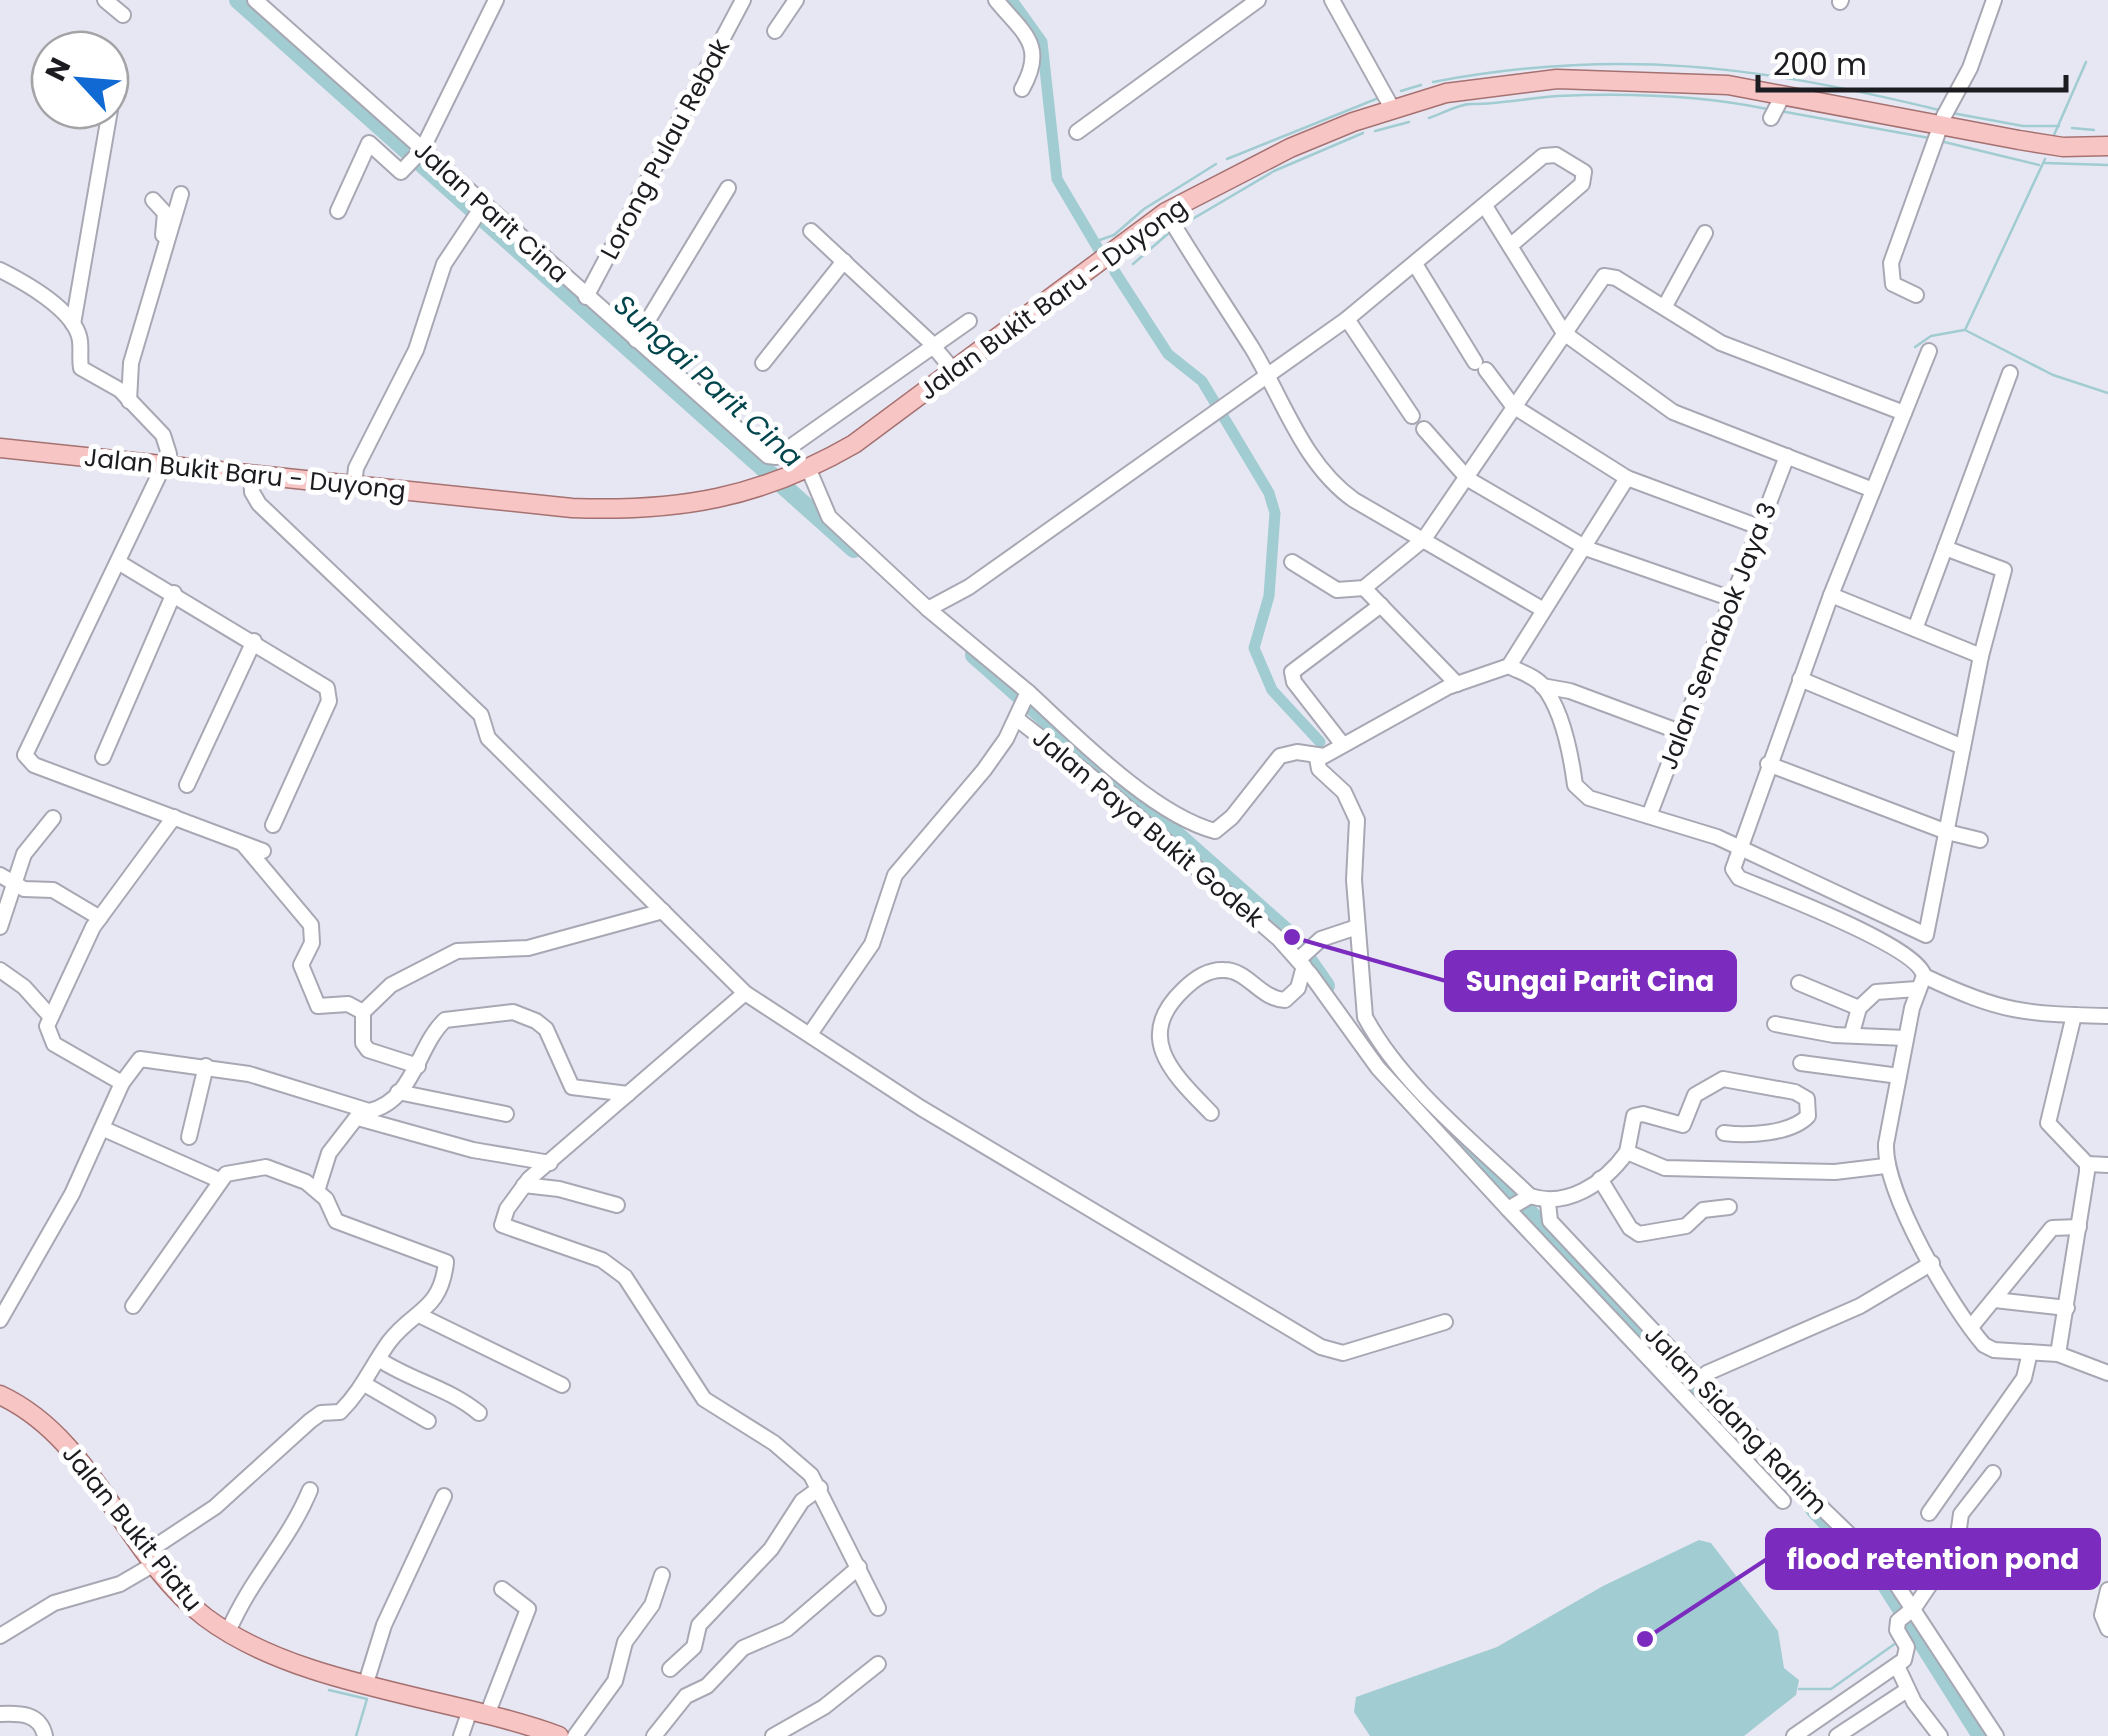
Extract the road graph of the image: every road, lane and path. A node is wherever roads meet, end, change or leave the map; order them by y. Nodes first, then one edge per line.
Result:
1 (104, 0) edge
2 (255, 0) edge
3 (496, 0) edge
4 (743, 0) edge
5 (796, 0) edge
6 (996, 0) edge
7 (1258, 0) edge
8 (1332, 0) edge
9 (1994, 0) edge
10 (123, 15) dead end
11 (775, 31) dead end
12 (1022, 89) dead end
13 (1392, 108) junction
14 (1940, 125) junction
15 (107, 130) edge
16 (1077, 132) dead end
17 (2108, 146) edge
18 (417, 155) junction
19 (728, 188) dead end
20 (181, 194) dead end
21 (153, 200) dead end
22 (1485, 206) junction
23 (482, 207) junction
24 (338, 211) dead end
25 (1166, 212) junction
26 (811, 231) dead end
27 (1705, 233) dead end
28 (1510, 246) junction
29 (844, 261) junction
30 (1415, 264) junction
31 (0, 270) edge
32 (1916, 295) dead end
33 (586, 297) junction
34 (1664, 306) junction
35 (1347, 319) junction
36 (969, 321) dead end
37 (73, 324) junction
38 (1564, 333) junction
39 (636, 340) junction
40 (935, 348) junction
41 (1929, 351) dead end
42 (762, 363) dead end
43 (954, 371) junction
44 (2010, 373) dead end
45 (1266, 378) junction
46 (125, 396) junction
47 (1514, 406) junction
48 (1904, 413) junction
49 (1412, 416) dead end
50 (1424, 428) dead end
51 (0, 448) edge
52 (1787, 456) junction
53 (164, 468) junction
54 (804, 472) junction
55 (251, 474) junction
56 (1627, 478) junction
57 (1468, 479) junction
58 (354, 485) junction
59 (1873, 490) junction
60 (1759, 527) junction
61 (1424, 539) junction
62 (1583, 546) junction
63 (1945, 548) junction
64 (118, 562) junction
65 (1292, 562) dead end
66 (1364, 588) junction
67 (174, 594) junction
68 (1831, 595) junction
69 (1732, 599) junction
70 (1381, 605) junction
71 (928, 609) junction
72 (1542, 609) junction
73 (1915, 629) junction
74 (254, 641) junction
75 (1982, 656) junction
76 (1509, 666) junction
77 (1800, 679) junction
78 (1458, 684) junction
79 (1542, 686) junction
80 (1026, 694) junction
81 (1018, 716) junction
82 (1680, 732) junction
83 (1343, 746) junction
84 (1963, 747) junction
85 (103, 758) dead end
86 (1317, 758) junction
87 (1768, 764) junction
88 (187, 785) dead end
89 (1648, 816) junction
90 (174, 817) junction
91 (53, 818) dead end
92 (272, 825) dead end
93 (1946, 832) junction
94 (1980, 840) dead end
95 (240, 841) junction
96 (1738, 846) junction
97 (262, 851) dead end
98 (0, 875) edge
99 (14, 885) junction
100 (663, 911) junction
101 (100, 918) junction
102 (0, 927) edge
103 (1352, 927) junction
104 (1304, 958) junction
105 (0, 970) edge
106 (1921, 982) junction
107 (1800, 983) dead end
108 (746, 993) junction
109 (1858, 1008) junction
110 (363, 1012) junction
111 (50, 1016) junction
112 (2074, 1016) junction
113 (2108, 1016) edge
114 (1775, 1024) dead end
115 (1852, 1033) junction
116 (810, 1034) junction
117 (1906, 1038) junction
118 (1801, 1063) dead end
119 (206, 1066) junction
120 (418, 1066) junction
121 (1899, 1076) junction
122 (122, 1083) junction
123 (398, 1092) junction
124 (628, 1094) junction
125 (1211, 1113) dead end
126 (360, 1114) junction
127 (506, 1114) dead end
128 (104, 1129) junction
129 (1724, 1133) dead end
130 (189, 1137) dead end
131 (1626, 1152) junction
132 (550, 1163) junction
133 (2086, 1164) junction
134 (2108, 1165) edge
135 (1885, 1166) junction
136 (1600, 1179) junction
137 (219, 1180) junction
138 (524, 1185) junction
139 (318, 1188) junction
140 (1537, 1200) junction
141 (616, 1205) dead end
142 (1729, 1207) dead end
143 (1509, 1209) junction
144 (2080, 1227) junction
145 (1932, 1263) junction
146 (1994, 1300) junction
147 (133, 1306) dead end
148 (2068, 1308) junction
149 (421, 1316) junction
150 (0, 1320) edge
151 (1445, 1322) dead end
152 (1972, 1327) junction
153 (2030, 1352) junction
154 (2058, 1354) junction
155 (380, 1360) junction
156 (2108, 1373) edge
157 (366, 1384) junction
158 (562, 1385) dead end
159 (1702, 1386) junction
160 (0, 1395) edge
161 (479, 1413) dead end
162 (428, 1420) dead end
163 (1994, 1473) dead end
164 (820, 1488) junction
165 (310, 1490) dead end
166 (444, 1496) dead end
167 (1783, 1501) dead end
168 (1929, 1514) dead end
169 (152, 1557) junction
170 (859, 1567) junction
171 (662, 1574) dead end
172 (502, 1589) dead end
173 (2108, 1590) edge
174 (878, 1608) dead end
175 (1908, 1613) junction
176 (2108, 1629) edge
177 (228, 1632) junction
178 (0, 1636) edge
179 (878, 1664) dead end
180 (1897, 1666) junction
181 (670, 1669) dead end
182 (366, 1683) junction
183 (1908, 1690) junction
184 (478, 1712) junction
185 (0, 1714) edge
186 (524, 1730) edge
187 (46, 1736) edge
188 (461, 1736) edge
189 (558, 1736) edge
190 (574, 1736) edge
191 (654, 1736) edge
192 (773, 1736) edge
193 (1794, 1736) edge
194 (1837, 1736) edge
195 (1940, 1736) edge
196 (1996, 1736) edge

1 - 10 street
2 - 18 street, Jalan Parit Cina
3 - 18 street
4 - 33 street, Lorong Pulau Rebak
5 - 11 street
6 - 12 street
7 - 16 street
8 - 13 street
9 - 14 street
13 - 14 main road, Jalan Bukit Baru - Duyong
13 - 25 main road, Jalan Bukit Baru - Duyong
14 - 17 main road, Jalan Bukit Baru - Duyong
14 - 32 street
15 - 37 street
18 - 23 street, Jalan Parit Cina
18 - 24 street
19 - 39 street
20 - 46 street
21 - 46 street
22 - 28 street
22 - 28 street
22 - 30 street
23 - 33 street, Jalan Parit Cina
23 - 58 street
25 - 43 main road, Jalan Bukit Baru - Duyong
25 - 45 street
26 - 29 street
27 - 34 street
28 - 38 street
29 - 40 street
29 - 42 street
30 - 35 street
30 - 47 street
31 - 37 street
33 - 39 street, Jalan Parit Cina
34 - 38 street
34 - 48 street
35 - 45 street
35 - 49 street
36 - 40 street
37 - 46 street
38 - 47 street
38 - 52 street
39 - 40 street, Jalan Parit Cina
40 - 43 street
41 - 48 street
43 - 54 main road, Jalan Bukit Baru - Duyong
44 - 63 street
45 - 61 street
45 - 71 street
46 - 53 street
47 - 56 street
47 - 57 street
48 - 59 street
50 - 57 street
51 - 53 main road, Jalan Bukit Baru - Duyong
52 - 59 street
52 - 60 street, Jalan Semabok Jaya 3
53 - 55 main road, Jalan Bukit Baru - Duyong
53 - 64 street
54 - 58 main road, Jalan Bukit Baru - Duyong
54 - 71 street
55 - 58 main road, Jalan Bukit Baru - Duyong
55 - 100 street
56 - 60 street
56 - 62 street
57 - 61 street
57 - 62 street
59 - 68 street
60 - 69 street, Jalan Semabok Jaya 3
61 - 66 street
61 - 72 street
62 - 69 street
62 - 72 street
63 - 73 street
63 - 75 street
64 - 67 street
64 - 90 street
65 - 66 street
66 - 70 street
67 - 74 street
67 - 85 street
68 - 73 street
68 - 77 street
69 - 82 street, Jalan Semabok Jaya 3
70 - 78 street
70 - 83 street
71 - 80 street
72 - 76 street
73 - 75 street
74 - 88 street
74 - 92 street
75 - 84 street
76 - 78 street
76 - 79 street
77 - 84 street
77 - 87 street
78 - 83 street
79 - 82 street
79 - 89 street
80 - 81 street
80 - 86 street
81 - 104 street, Jalan Paya Bukit Godek
81 - 116 street
82 - 89 street, Jalan Semabok Jaya 3
83 - 86 street
84 - 93 street
86 - 103 street, Jalan Sidang Rahim
87 - 93 street
87 - 96 street
89 - 96 street
90 - 95 street
90 - 101 street
91 - 99 street
93 - 94 street
93 - 96 street
95 - 97 street
95 - 110 street
96 - 106 street
98 - 99 street
99 - 101 street
99 - 102 street
100 - 108 street
100 - 110 street
101 - 111 street
103 - 104 street
103 - 140 street, Jalan Sidang Rahim
104 - 125 street
104 - 143 street, Jalan Paya Bukit Godek
105 - 111 street
106 - 109 street
106 - 112 street
106 - 117 street
107 - 109 street
108 - 116 street
108 - 124 street
109 - 115 street
110 - 120 street
111 - 122 street
112 - 113 street
112 - 133 street
114 - 115 street
115 - 117 street
116 - 151 street
117 - 121 street
118 - 121 street
119 - 122 street
119 - 126 street
119 - 130 street
120 - 123 street
120 - 124 street
121 - 135 street
122 - 128 street
123 - 126 street
123 - 127 street
124 - 132 street
126 - 132 street
126 - 139 street
128 - 137 street
128 - 150 street
129 - 131 street
131 - 135 street
131 - 136 street
132 - 138 street
133 - 134 street
133 - 144 street
135 - 145 street
136 - 140 street
136 - 142 street
137 - 139 street
137 - 147 street
138 - 141 street
138 - 164 street
139 - 149 street
140 - 143 street
140 - 159 street, Jalan Sidang Rahim
143 - 167 street, Jalan Paya Bukit Godek
144 - 146 street
144 - 148 street
145 - 152 street
145 - 159 street
146 - 148 street
146 - 152 street
148 - 154 street
149 - 155 street
149 - 158 street
152 - 153 street
153 - 154 street
153 - 168 street
154 - 156 street
155 - 157 street
155 - 161 street
157 - 162 street
157 - 169 street
159 - 175 street, Jalan Sidang Rahim
160 - 169 main road, Jalan Bukit Piatu
163 - 175 street
164 - 170 street
164 - 181 street
165 - 177 street
166 - 182 street
169 - 177 main road, Jalan Bukit Piatu
169 - 178 street
170 - 174 street
170 - 191 street
171 - 190 street
172 - 184 street
173 - 176 street
175 - 180 street
175 - 196 street, Jalan Sidang Rahim
177 - 182 main road, Jalan Bukit Piatu
179 - 192 street
180 - 183 street
180 - 193 street
182 - 184 main road, Jalan Bukit Piatu
183 - 194 street
183 - 195 street
184 - 186 main road, Jalan Bukit Piatu
184 - 188 street
185 - 187 street
186 - 189 main road, Jalan Bukit Piatu

